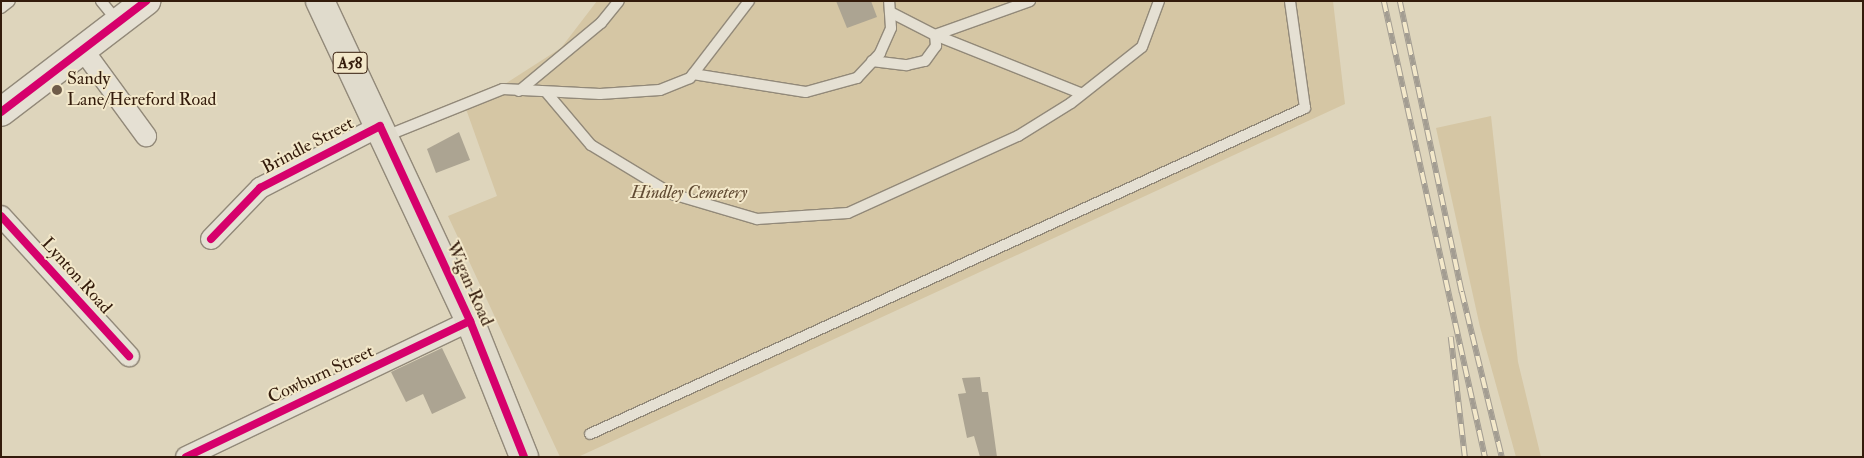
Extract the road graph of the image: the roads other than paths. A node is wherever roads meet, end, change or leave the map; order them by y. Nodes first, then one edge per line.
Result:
1 (10, 1) edge
2 (146, 1) edge
3 (320, 1) edge
4 (619, 1) edge
5 (749, 1) edge
6 (1030, 1) edge
7 (1159, 1) edge
8 (1290, 1) edge
9 (890, 6) edge
10 (1, 8) edge
11 (109, 11) edge
12 (936, 35) junction
13 (83, 50) junction
14 (872, 61) junction
15 (693, 74) junction
16 (519, 91) junction
17 (547, 93) junction
18 (1080, 93) junction
19 (1, 112) edge
20 (382, 131) junction
21 (146, 136) dead end
22 (1, 216) edge
23 (211, 239) dead end
24 (470, 321) junction
25 (129, 356) dead end
26 (590, 434) dead end
27 (186, 457) edge
28 (524, 457) edge

1 - 10 lane
2 - 11 street
3 - 20 highway, Wigan Road / A58
4 - 16 lane
5 - 15 lane
6 - 12 lane
7 - 18 lane
8 - 26 lane
9 - 12 lane
9 - 14 lane
11 - 13 street
12 - 14 lane
12 - 18 lane
13 - 19 street
13 - 21 street
14 - 15 lane
15 - 17 lane
16 - 17 lane
16 - 20 lane
17 - 18 lane
20 - 23 street, Brindle Street
20 - 24 highway, Wigan Road / A58
22 - 25 street, Lynton Road
24 - 27 street, Cowburn Street
24 - 28 highway, Wigan Road / A58

